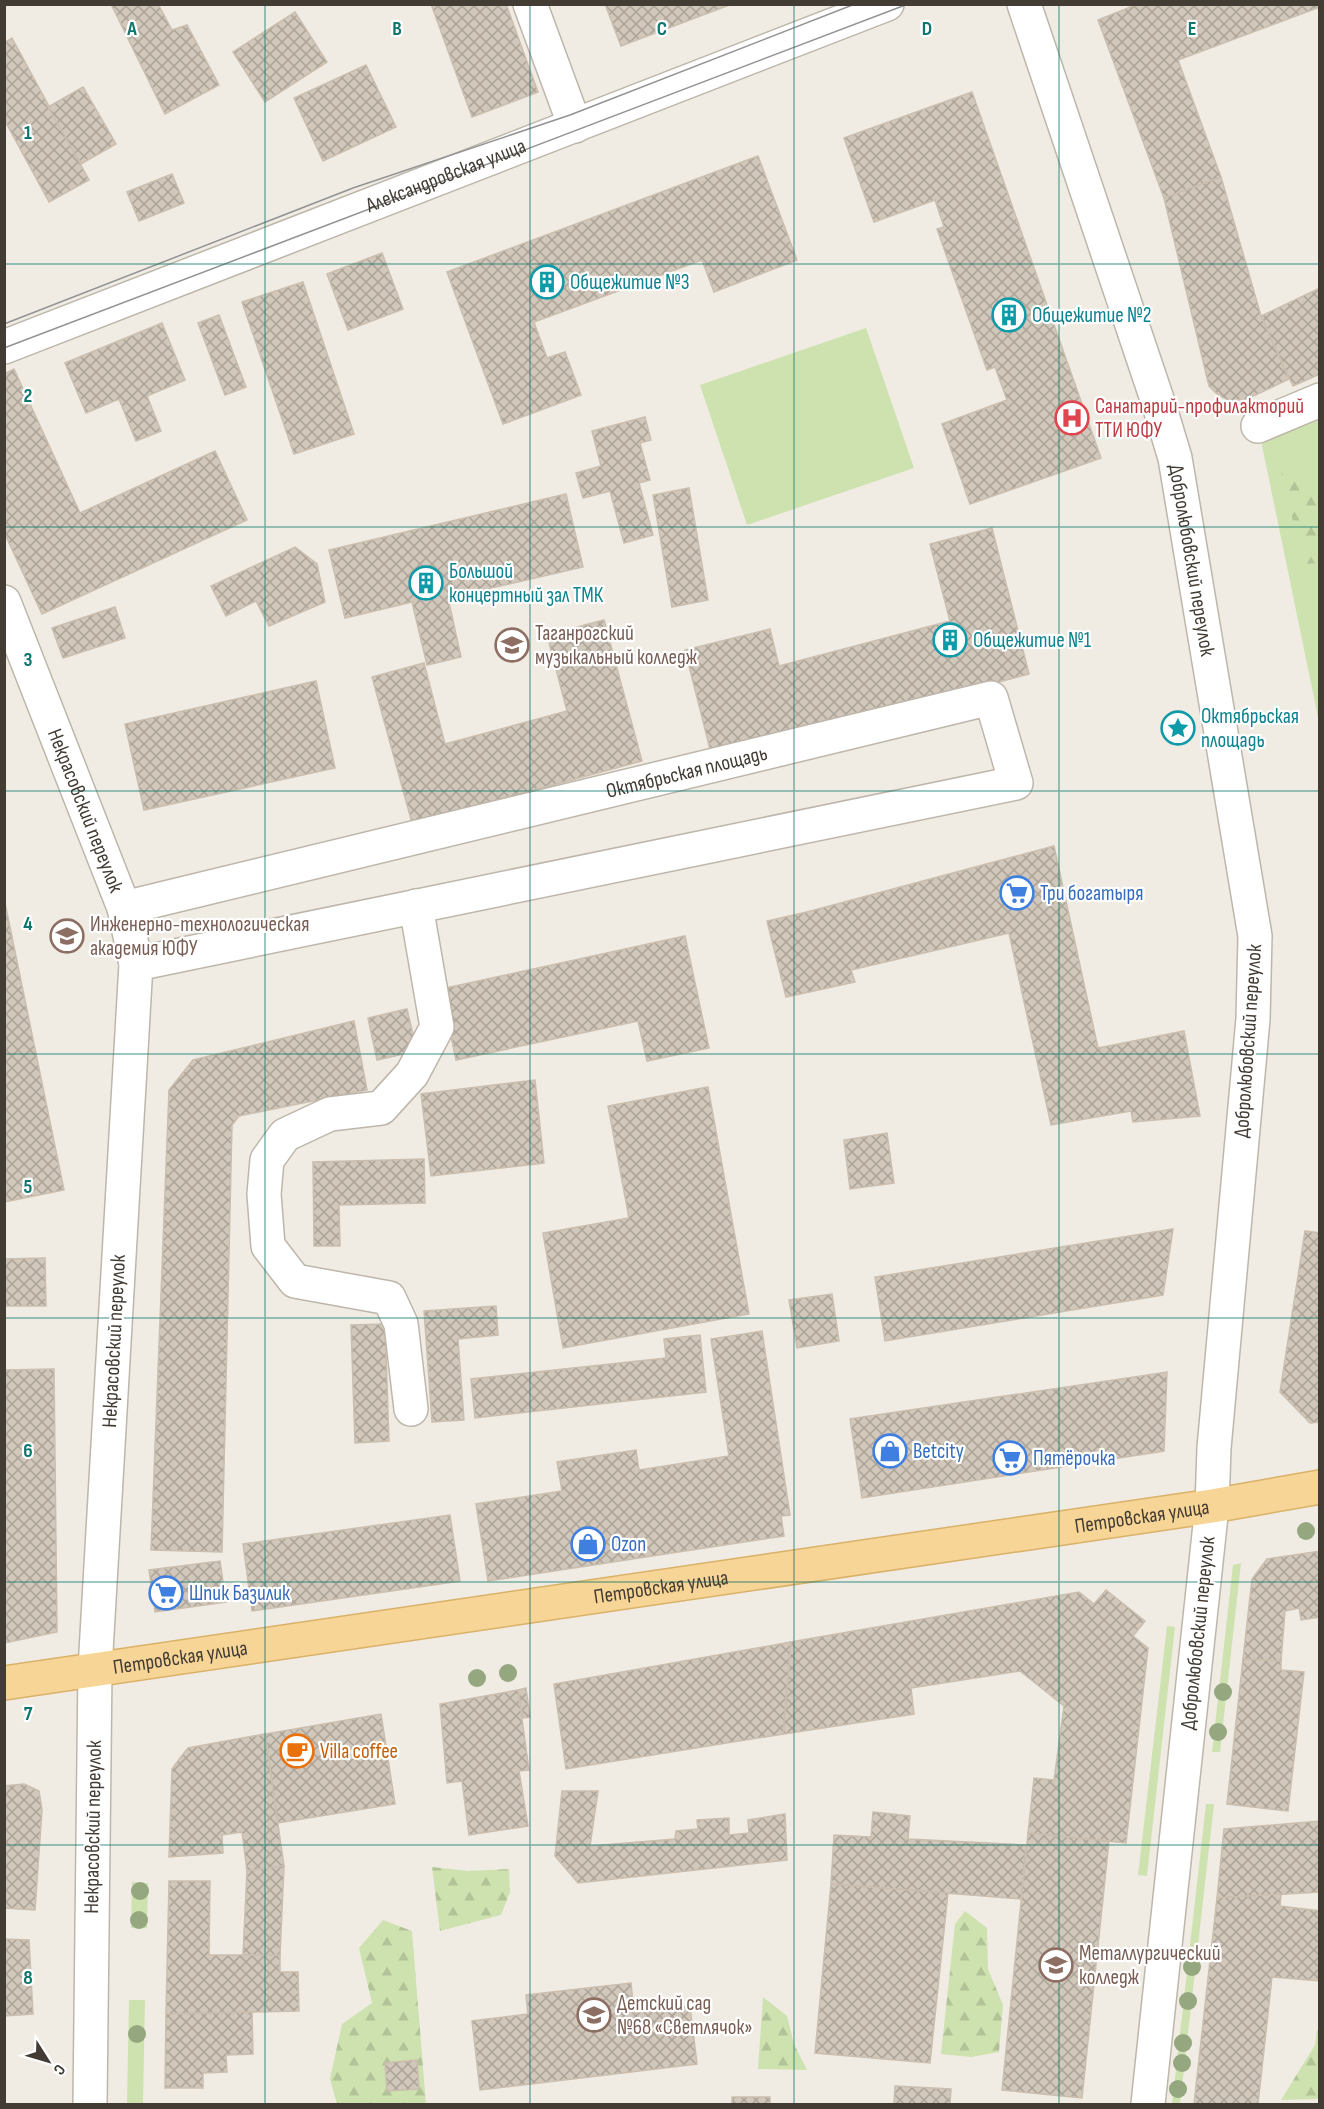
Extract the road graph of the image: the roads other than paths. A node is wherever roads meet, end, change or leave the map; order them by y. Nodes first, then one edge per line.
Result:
1 (530, 4) edge
2 (887, 4) edge
3 (1024, 4) edge
4 (574, 126) junction
5 (4, 347) edge
6 (1320, 400) edge
7 (1258, 426) dead end
8 (4, 602) edge
9 (416, 906) junction
10 (124, 908) junction
11 (136, 964) junction
12 (411, 1409) dead end
13 (1320, 1487) edge
14 (1212, 1506) junction
15 (94, 1670) junction
16 (4, 1683) edge
17 (90, 2104) edge
18 (1148, 2104) edge

1 - 4 street
2 - 4 street, Александровская улица
3 - 14 street, Добролюбовский переулок
4 - 5 street, Александровская улица
6 - 7 street
8 - 10 street, Некрасовский переулок
9 - 10 street, Октябрьская площадь
9 - 11 street, Октябрьская площадь
9 - 12 street
10 - 11 street, Некрасовский переулок
11 - 15 street, Некрасовский переулок
13 - 14 main road, Петровская улица
14 - 15 main road, Петровская улица
14 - 18 street, Добролюбовский переулок
15 - 16 main road, Петровская улица
15 - 17 street, Некрасовский переулок

